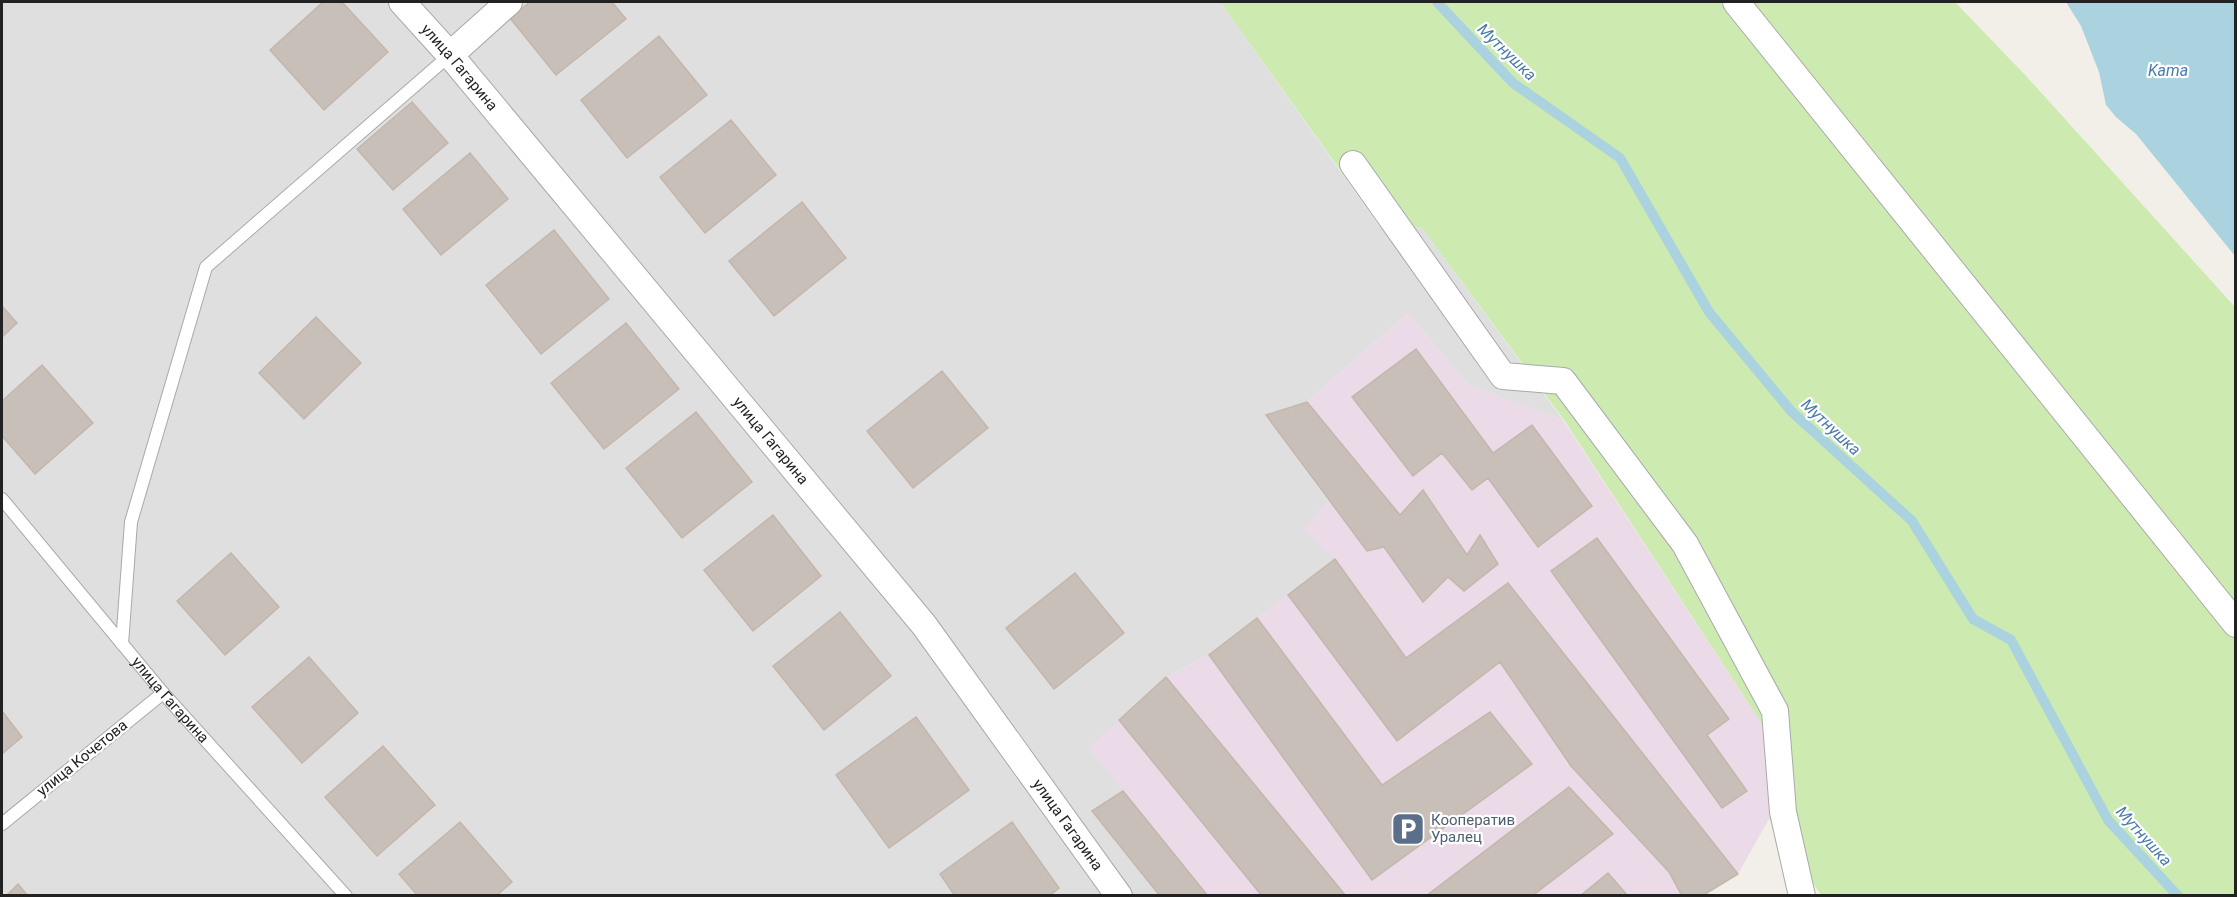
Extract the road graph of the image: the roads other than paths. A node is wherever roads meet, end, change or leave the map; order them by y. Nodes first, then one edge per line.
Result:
1 (402, 2) edge
2 (509, 2) edge
3 (1736, 2) edge
4 (450, 55) junction
5 (1353, 164) dead end
6 (2, 499) edge
7 (2235, 624) edge
8 (122, 644) junction
9 (163, 693) junction
10 (2, 824) edge
11 (346, 896) edge
12 (1119, 896) edge
13 (1802, 896) edge

1 - 4 street, улица Гагарина
2 - 4 street
3 - 7 street
4 - 8 lane
4 - 12 street, улица Гагарина
5 - 13 street
6 - 8 lane, улица Гагарина
8 - 9 lane, улица Гагарина
9 - 10 lane, улица Кочетова
9 - 11 lane, улица Гагарина

